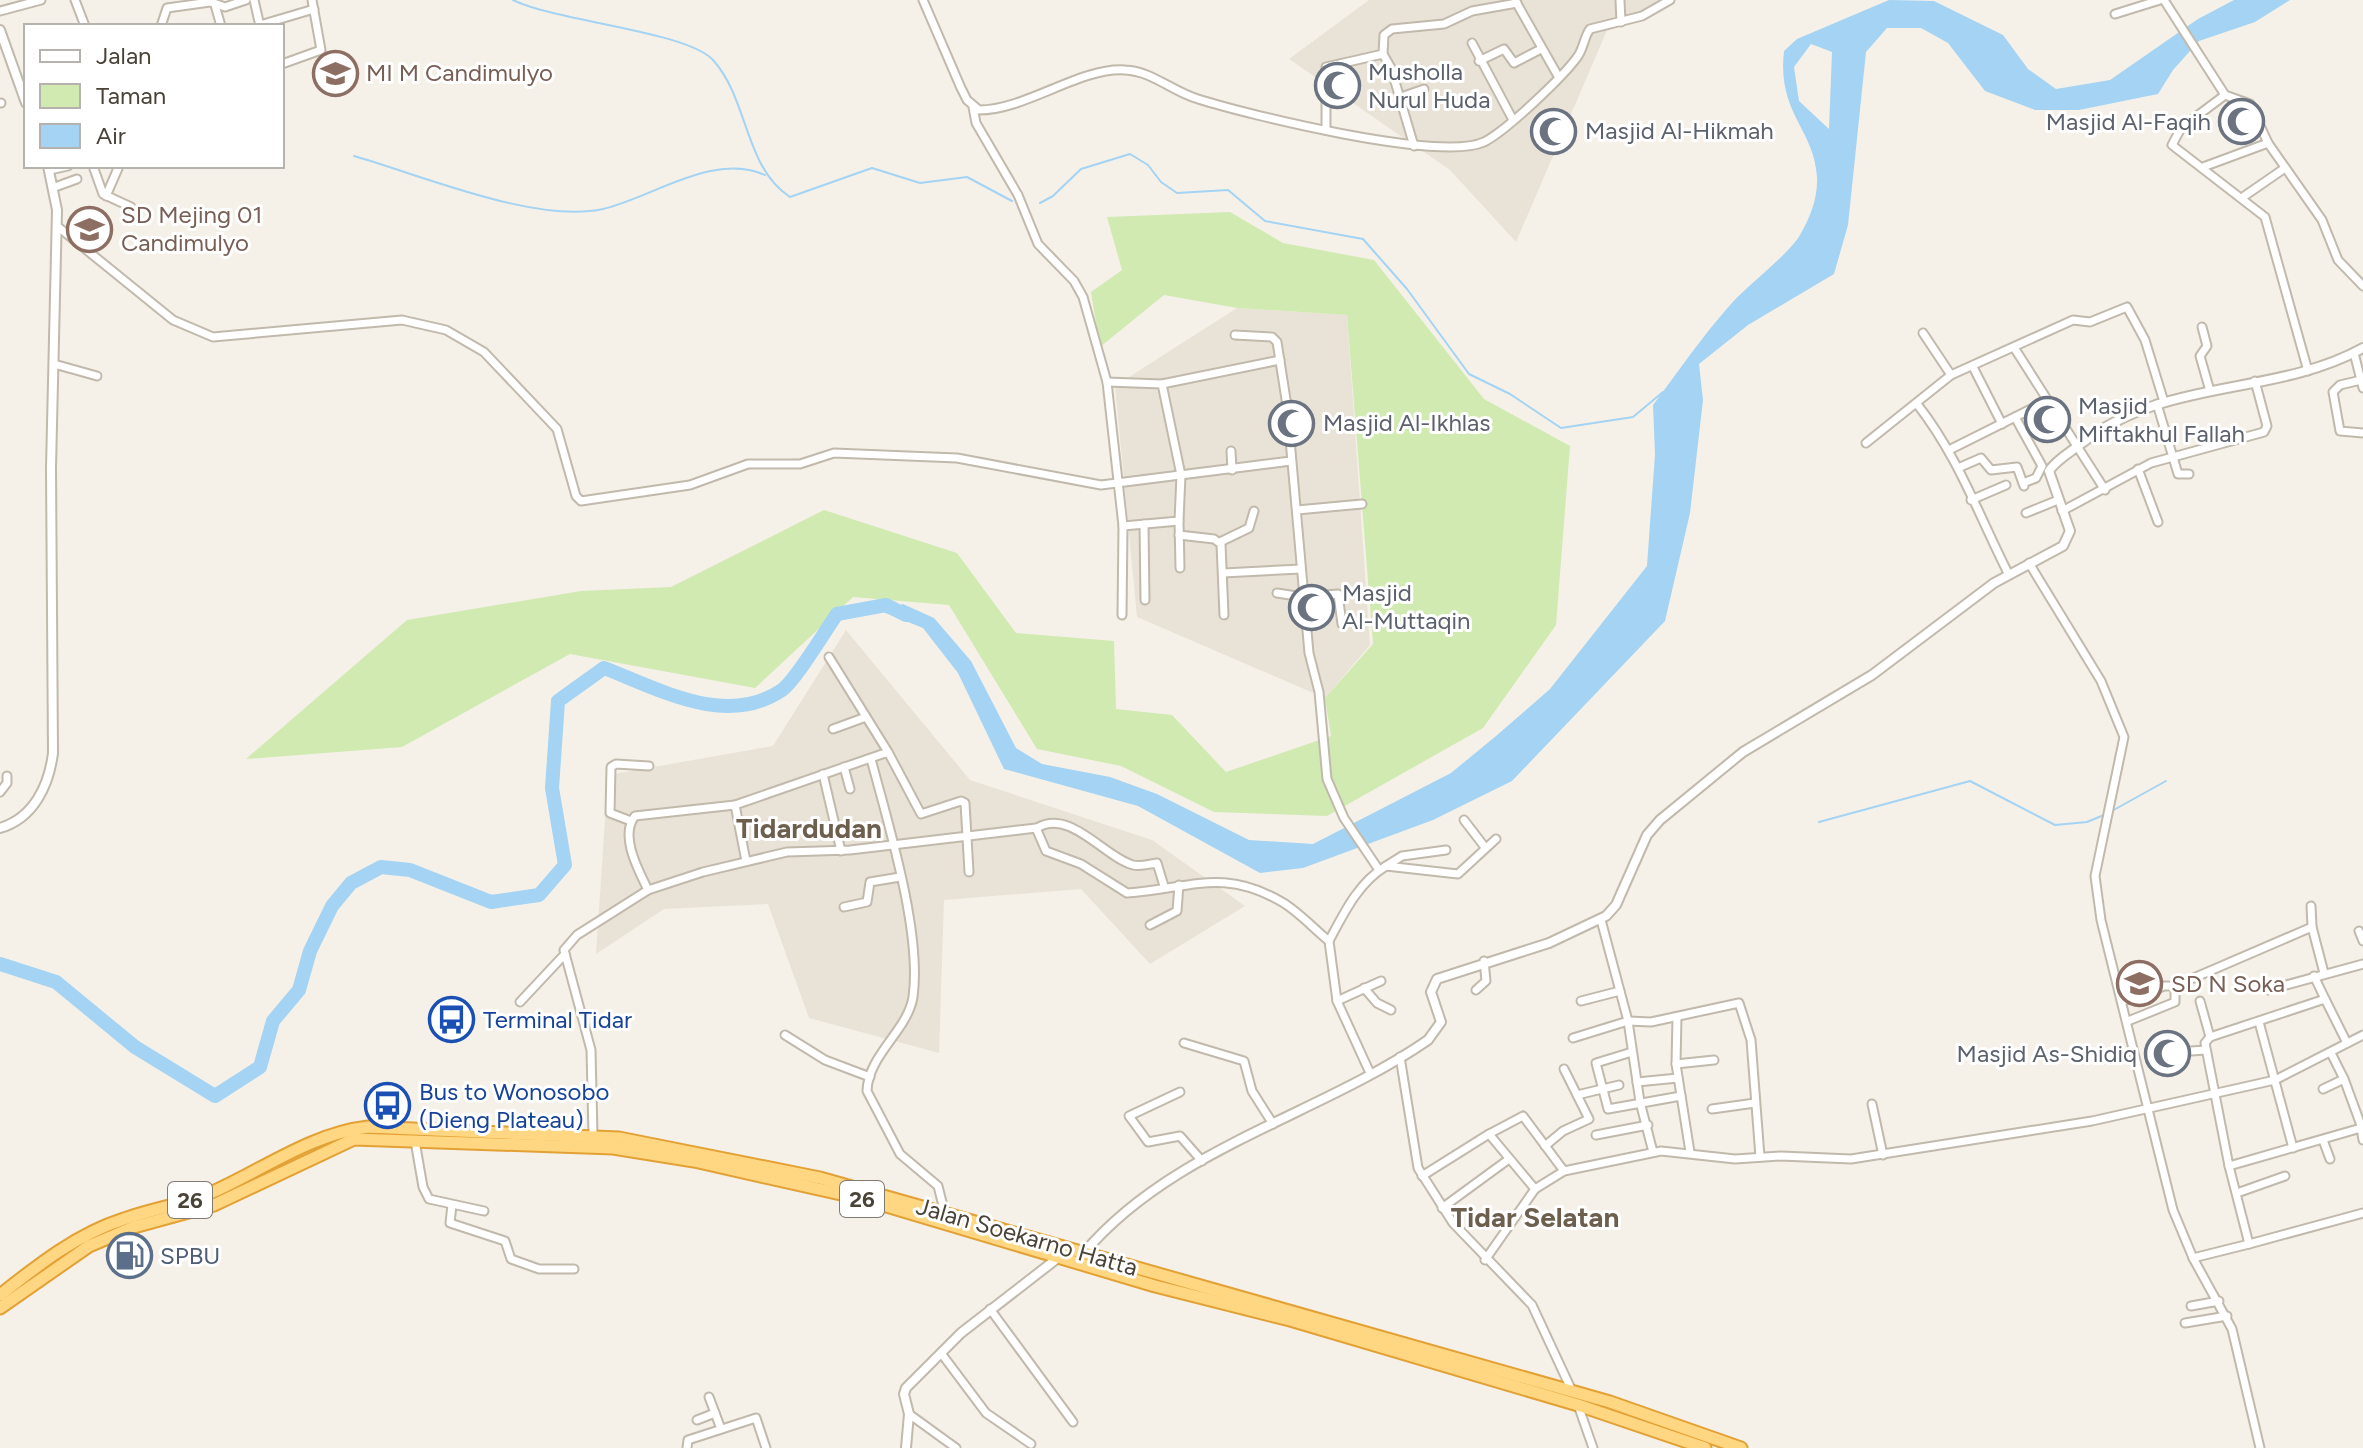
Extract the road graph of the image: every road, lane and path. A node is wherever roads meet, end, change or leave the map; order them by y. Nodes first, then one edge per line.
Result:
1 (41, 0) edge
2 (75, 0) edge
3 (246, 0) edge
4 (254, 0) edge
5 (923, 0) edge
6 (1620, 0) edge
7 (1670, 0) edge
8 (2162, 0) edge
9 (210, 2) edge
10 (1516, 2) edge
11 (313, 4) edge
12 (0, 11) edge
13 (2115, 14) dead end
14 (1621, 22) junction
15 (84, 24) edge
16 (162, 24) edge
17 (220, 24) edge
18 (260, 24) edge
19 (263, 24) edge
20 (0, 30) edge
21 (1472, 43) dead end
22 (1541, 49) junction
23 (1383, 54) junction
24 (1479, 61) junction
25 (284, 63) edge
26 (1558, 76) junction
27 (1424, 89) dead end
28 (2225, 95) junction
29 (24, 97) edge
30 (1401, 97) junction
31 (973, 107) junction
32 (1513, 120) junction
33 (1326, 130) junction
34 (2268, 143) junction
35 (1414, 146) junction
36 (2203, 167) junction
37 (49, 168) edge
38 (94, 168) edge
39 (118, 168) edge
40 (2285, 168) junction
41 (77, 179) dead end
42 (55, 187) junction
43 (106, 196) junction
44 (2243, 197) junction
45 (131, 207) dead end
46 (57, 226) junction
47 (2363, 286) edge
48 (2202, 327) dead end
49 (1923, 333) dead end
50 (1235, 335) dead end
51 (2363, 348) edge
52 (2015, 349) junction
53 (2354, 353) junction
54 (1280, 360) junction
55 (54, 364) junction
56 (1973, 367) junction
57 (2308, 371) junction
58 (1951, 375) junction
59 (97, 376) dead end
60 (2255, 381) junction
61 (1107, 382) junction
62 (1162, 384) junction
63 (2362, 384) edge
64 (2210, 391) junction
65 (2047, 401) junction
66 (2161, 403) junction
67 (1917, 404) junction
68 (2015, 417) junction
69 (2002, 424) junction
70 (2363, 433) edge
71 (1866, 443) dead end
72 (2079, 445) junction
73 (1951, 449) junction
74 (1231, 451) dead end
75 (2173, 456) junction
76 (1291, 461) junction
77 (1958, 468) junction
78 (2138, 469) junction
79 (1232, 470) junction
80 (2189, 474) dead end
81 (1181, 475) junction
82 (1116, 483) junction
83 (2006, 485) dead end
84 (2105, 490) junction
85 (1971, 500) junction
86 (2058, 500) junction
87 (1362, 504) dead end
88 (1297, 510) junction
89 (1254, 511) dead end
90 (2062, 511) junction
91 (2026, 513) dead end
92 (1179, 521) junction
93 (2158, 522) dead end
94 (1144, 524) junction
95 (1123, 526) junction
96 (1179, 535) junction
97 (1220, 542) junction
98 (2029, 563) junction
99 (1180, 568) dead end
100 (1301, 569) junction
101 (1223, 573) junction
102 (2009, 575) junction
103 (1277, 593) dead end
104 (1303, 597) junction
105 (1145, 600) dead end
106 (1122, 615) dead end
107 (1224, 615) dead end
108 (1342, 624) dead end
109 (829, 657) dead end
110 (866, 717) junction
111 (833, 729) dead end
112 (888, 752) junction
113 (871, 759) junction
114 (649, 766) dead end
115 (844, 767) junction
116 (823, 774) junction
117 (7, 776) dead end
118 (850, 789) dead end
119 (0, 792) edge
120 (735, 805) junction
121 (1464, 820) dead end
122 (631, 821) junction
123 (0, 828) edge
124 (1037, 828) junction
125 (968, 835) junction
126 (1496, 839) dead end
127 (891, 844) junction
128 (1484, 846) junction
129 (1446, 850) dead end
130 (841, 851) junction
131 (746, 861) junction
132 (1383, 868) junction
133 (969, 872) dead end
134 (900, 877) junction
135 (1179, 885) junction
136 (1164, 886) junction
137 (648, 890) junction
138 (2311, 906) dead end
139 (844, 907) dead end
140 (1601, 920) junction
141 (1150, 925) dead end
142 (2312, 927) junction
143 (2359, 931) dead end
144 (1329, 941) junction
145 (2363, 941) edge
146 (565, 954) junction
147 (1484, 961) junction
148 (2363, 964) edge
149 (2324, 973) junction
150 (2314, 976) junction
151 (1381, 981) dead end
152 (2175, 986) junction
153 (1364, 988) junction
154 (1476, 990) dead end
155 (2268, 990) dead end
156 (1620, 991) junction
157 (2325, 999) junction
158 (1337, 1001) junction
159 (1581, 1001) dead end
160 (2123, 1001) junction
161 (2200, 1001) dead end
162 (520, 1002) dead end
163 (1391, 1010) dead end
164 (1677, 1017) junction
165 (1628, 1021) junction
166 (2128, 1021) junction
167 (2259, 1022) junction
168 (785, 1035) dead end
169 (2363, 1035) edge
170 (2210, 1037) junction
171 (1573, 1038) dead end
172 (2346, 1041) junction
173 (1184, 1043) dead end
174 (2206, 1050) junction
175 (1632, 1052) junction
176 (2176, 1052) dead end
177 (2331, 1053) junction
178 (1400, 1058) junction
179 (1714, 1060) dead end
180 (1676, 1064) junction
181 (1564, 1069) dead end
182 (1370, 1073) junction
183 (870, 1077) junction
184 (2275, 1077) junction
185 (1678, 1078) junction
186 (2344, 1079) junction
187 (1637, 1082) junction
188 (1619, 1085) dead end
189 (1602, 1089) junction
190 (2323, 1089) dead end
191 (2213, 1090) junction
192 (1180, 1092) dead end
193 (1577, 1095) junction
194 (1681, 1096) junction
195 (1640, 1102) junction
196 (1755, 1103) junction
197 (1872, 1104) dead end
198 (1712, 1109) dead end
199 (2146, 1109) junction
200 (1273, 1124) junction
201 (1648, 1125) junction
202 (2362, 1128) edge
203 (367, 1132) junction
204 (1489, 1134) junction
205 (593, 1135) junction
206 (1596, 1135) dead end
207 (2323, 1140) junction
208 (2363, 1140) edge
209 (415, 1141) junction
210 (1545, 1146) junction
211 (2293, 1148) junction
212 (1653, 1152) junction
213 (1690, 1152) junction
214 (1883, 1155) junction
215 (1760, 1157) junction
216 (1509, 1159) junction
217 (2330, 1159) dead end
218 (1202, 1161) junction
219 (2229, 1166) junction
220 (1564, 1171) junction
221 (1422, 1176) junction
222 (2285, 1176) dead end
223 (1535, 1189) junction
224 (2237, 1193) junction
225 (452, 1205) junction
226 (1442, 1208) junction
227 (484, 1211) dead end
228 (2363, 1213) edge
229 (945, 1214) junction
230 (2249, 1244) junction
231 (1083, 1254) junction
232 (1059, 1257) junction
233 (2193, 1258) junction
234 (1485, 1260) junction
235 (574, 1269) dead end
236 (1168, 1283) junction
237 (0, 1295) edge
238 (2219, 1301) junction
239 (2191, 1306) dead end
240 (0, 1308) edge
241 (990, 1309) junction
242 (2227, 1316) junction
243 (2185, 1323) dead end
244 (941, 1353) junction
245 (1572, 1391) junction
246 (709, 1397) dead end
247 (1578, 1405) junction
248 (715, 1413) junction
249 (909, 1414) junction
250 (697, 1420) dead end
251 (1073, 1422) dead end
252 (721, 1429) junction
253 (683, 1431) dead end
254 (1031, 1444) dead end
255 (687, 1445) edge
256 (766, 1448) edge
257 (906, 1448) edge
258 (956, 1448) edge
259 (1593, 1448) edge
260 (1705, 1448) edge
261 (1741, 1448) edge
262 (2260, 1448) edge

1 - 12 street
2 - 15 street
3 - 9 street
4 - 18 street
5 - 31 street
6 - 14 street
7 - 14 street
8 - 13 street
8 - 28 street
9 - 16 street
9 - 17 street
10 - 22 street
10 - 23 street
11 - 19 street
11 - 25 street
14 - 26 street
20 - 29 street
21 - 24 street
22 - 24 street
22 - 26 street
23 - 30 street
23 - 33 street
24 - 32 street
26 - 32 street
27 - 30 street
28 - 34 street
28 - 36 street
30 - 35 street
31 - 33 street
31 - 61 street
32 - 35 street
33 - 35 street
34 - 36 street
34 - 40 street
36 - 44 street
37 - 42 street
38 - 43 street
39 - 43 street
40 - 44 street
40 - 47 street
41 - 42 street
42 - 46 street
43 - 45 street
44 - 57 street
46 - 55 street
46 - 82 street
48 - 64 street
49 - 58 street
50 - 54 street
51 - 53 street
52 - 56 street
52 - 65 street
52 - 66 street
53 - 57 street
53 - 63 street
54 - 62 street
54 - 76 street
55 - 59 street
55 - 123 street
56 - 58 street
56 - 69 street
57 - 60 street
58 - 67 street
60 - 64 street
60 - 75 street
61 - 62 street
61 - 82 street
62 - 81 street
63 - 70 street
64 - 66 street
65 - 68 street
65 - 72 street
66 - 72 street
66 - 75 street
67 - 71 street
67 - 73 street
68 - 69 street
68 - 77 street
69 - 73 street
72 - 84 street
72 - 86 street
73 - 77 street
74 - 79 street
75 - 78 street
75 - 80 street
76 - 79 street
76 - 88 street
77 - 85 street
78 - 84 street
78 - 93 street
79 - 81 street
81 - 82 street
81 - 92 street
82 - 95 street
83 - 85 street
84 - 90 street
85 - 102 street
86 - 90 street
86 - 91 street
87 - 88 street
88 - 100 street
89 - 97 street
90 - 98 street
92 - 94 street
92 - 96 street
94 - 95 street
94 - 105 street
95 - 106 street
96 - 97 street
96 - 99 street
97 - 101 street
98 - 102 street
98 - 160 street
100 - 101 street
100 - 104 street
101 - 107 street
102 - 140 street
103 - 104 street
104 - 108 street
104 - 132 street
109 - 110 street
110 - 111 street
110 - 112 street
112 - 113 street
112 - 125 street
113 - 115 street
113 - 127 street
114 - 122 street
115 - 116 street
115 - 118 street
116 - 120 street
116 - 130 street
117 - 119 street
120 - 122 street
120 - 131 street
121 - 128 street
122 - 137 street
124 - 125 street
124 - 136 street
124 - 136 street
125 - 127 street
125 - 133 street
126 - 128 street
127 - 130 street
127 - 134 street
128 - 132 street
129 - 132 street
130 - 131 street
131 - 137 street
132 - 144 street
134 - 139 street
134 - 183 street
135 - 136 street
135 - 141 street
135 - 144 street
137 - 146 street
138 - 142 street
140 - 147 street
140 - 156 street
142 - 149 street
142 - 152 street
143 - 145 street
144 - 158 street
146 - 162 street
146 - 205 street
147 - 154 street
147 - 178 street
148 - 149 street
149 - 150 street
150 - 155 street
150 - 157 street
151 - 153 street
152 - 160 street
152 - 166 street
153 - 158 street
153 - 163 street
156 - 159 street
156 - 165 street
157 - 167 street
157 - 172 street
158 - 182 street
160 - 166 street
161 - 170 street
164 - 165 street
164 - 180 street
164 - 196 street
165 - 171 street
165 - 175 street
166 - 199 street
167 - 170 street
167 - 184 street
168 - 183 street
169 - 172 street
170 - 174 street
172 - 177 street
173 - 200 street
174 - 176 street
174 - 191 street
175 - 187 street
175 - 189 street
177 - 184 street
177 - 186 street
178 - 182 street
178 - 221 street
179 - 180 street
180 - 185 street
181 - 193 street
182 - 200 street
183 - 229 street
184 - 191 street
184 - 211 street
185 - 187 street
185 - 194 street
186 - 190 street
186 - 202 street
187 - 195 street
188 - 189 street
189 - 193 street
189 - 195 street
191 - 199 street
191 - 219 street
192 - 218 street
193 - 210 street
194 - 195 street
194 - 213 street
195 - 201 street
196 - 198 street
196 - 215 street
197 - 214 street
199 - 214 street
199 - 233 street
200 - 218 street
201 - 206 street
201 - 212 street
202 - 207 street
202 - 208 street
203 - 205 highway, Jalan Soekarno Hatta / 26
203 - 209 highway, Jalan Soekarno Hatta / 26
203 - 237 highway, Jalan Soekarno Hatta / 26
203 - 240 highway, Jalan Soekarno Hatta / 26
204 - 210 street
204 - 216 street
204 - 221 street
205 - 229 highway, Jalan Soekarno Hatta / 26
207 - 211 street
207 - 217 street
209 - 225 street
209 - 232 highway, Jalan Soekarno Hatta / 26
210 - 220 street
211 - 219 street
212 - 213 street
212 - 220 street
213 - 215 street
214 - 215 street
216 - 223 street
216 - 226 street
218 - 231 street
219 - 224 street
220 - 223 street
221 - 226 street
222 - 224 street
223 - 234 street
224 - 230 street
225 - 227 street
225 - 235 street
226 - 234 street
228 - 230 street
229 - 231 highway, Jalan Soekarno Hatta / 26
230 - 233 street
231 - 236 highway, Jalan Soekarno Hatta / 26
232 - 236 highway, Jalan Soekarno Hatta / 26
232 - 241 street
233 - 238 street
234 - 245 street
236 - 245 highway, Jalan Soekarno Hatta / 26
236 - 247 highway, Jalan Soekarno Hatta / 26
238 - 239 street
238 - 242 street
241 - 244 street
241 - 251 street
242 - 243 street
242 - 262 street
244 - 249 street
244 - 254 street
245 - 261 highway, Jalan Soekarno Hatta / 26
246 - 248 street
247 - 259 street
247 - 260 highway, Jalan Soekarno Hatta / 26
248 - 250 street
248 - 252 street
249 - 257 street
249 - 258 street
252 - 255 street
252 - 256 street
253 - 255 street

